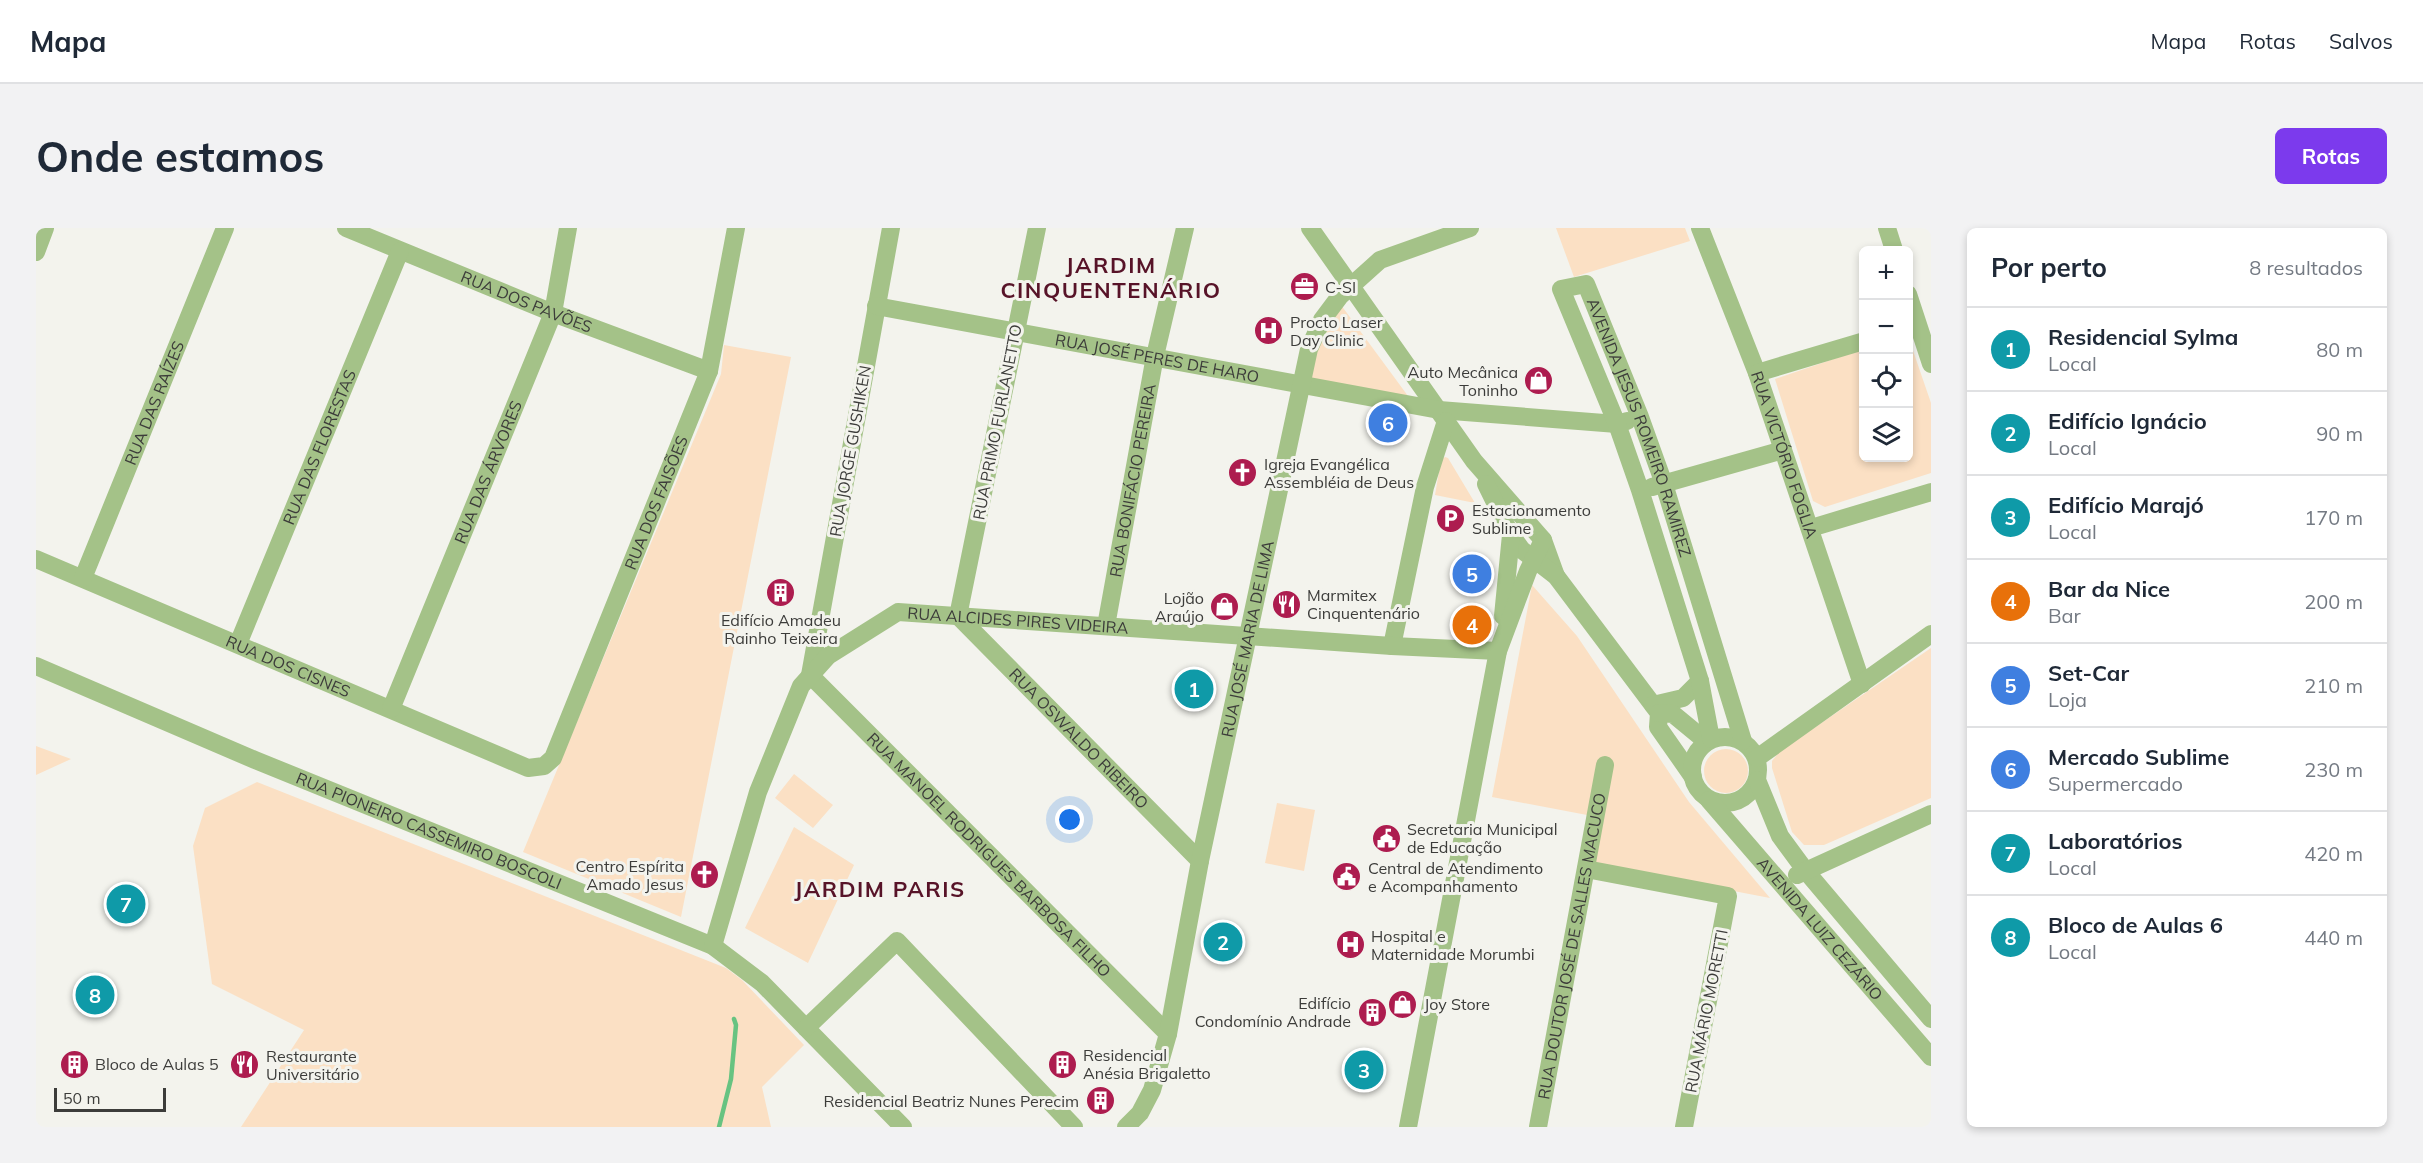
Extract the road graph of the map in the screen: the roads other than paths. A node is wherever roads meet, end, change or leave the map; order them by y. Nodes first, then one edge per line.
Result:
1 (45, 228) edge
2 (225, 228) edge
3 (346, 228) edge
4 (568, 228) edge
5 (736, 228) edge
6 (891, 228) edge
7 (1038, 228) edge
8 (1185, 228) edge
9 (1310, 228) edge
10 (1470, 228) edge
11 (1700, 228) edge
12 (1887, 228) edge
13 (1893, 246) edge
14 (400, 251) junction
15 (36, 252) edge
16 (1351, 286) junction
17 (1910, 300) edge
18 (876, 306) junction
19 (553, 313) junction
20 (1919, 324) edge
21 (1014, 332) junction
22 (1859, 342) edge
23 (1155, 356) junction
24 (1931, 364) edge
25 (709, 371) junction
26 (1756, 373) junction
27 (1300, 383) junction
28 (1442, 415) junction
29 (1640, 417) junction
30 (1617, 424) junction
31 (1783, 450) junction
32 (1474, 461) junction
33 (1664, 484) junction
34 (1640, 490) junction
35 (1931, 492) edge
36 (1532, 525) junction
37 (1811, 528) junction
38 (1511, 535) junction
39 (1543, 540) junction
40 (36, 559) edge
41 (1533, 559) junction
42 (1556, 576) junction
43 (83, 578) junction
44 (958, 616) junction
45 (1106, 626) junction
46 (1931, 634) edge
47 (1248, 636) junction
48 (238, 644) junction
49 (1500, 644) junction
50 (1392, 646) junction
51 (36, 666) edge
52 (810, 675) junction
53 (1700, 681) junction
54 (1862, 684) junction
55 (391, 709) junction
56 (1656, 709) junction
57 (1709, 741) junction
58 (1743, 741) junction
59 (1757, 758) junction
60 (1605, 765) dead end
61 (544, 766) joint
62 (1693, 777) junction
63 (1757, 780) junction
64 (1709, 800) junction
65 (1931, 814) edge
66 (1200, 861) junction
67 (1586, 868) junction
68 (1805, 870) junction
69 (1783, 885) junction
70 (713, 946) junction
71 (1931, 1019) edge
72 (806, 1028) junction
73 (1168, 1034) junction
74 (1931, 1057) edge
75 (903, 1127) edge
76 (1074, 1127) edge
77 (1126, 1127) edge
78 (1408, 1127) edge
79 (1538, 1127) edge
80 (1684, 1127) edge

1 - 15 street
2 - 43 street, RUA DAS RAÍZES
3 - 14 street, RUA DOS PAVÕES
4 - 19 street, RUA DAS ÁRVORES
5 - 25 street, RUA DOS FAISÕES
6 - 18 street, RUA JORGE GUSHIKEN
7 - 21 street, RUA PRIMO FURLANETTO
8 - 23 street, RUA BONIFÁCIO PEREIRA
9 - 16 street
10 - 16 street, RUA JOSÉ MARIA DE LIMA
11 - 26 street, RUA VICTÓRIO FOGLIA
12 - 13 street
14 - 19 street, RUA DOS PAVÕES
14 - 48 street, RUA DAS FLORESTAS
16 - 27 street, RUA JOSÉ MARIA DE LIMA
16 - 28 street
17 - 20 street
18 - 21 street, RUA JOSÉ PERES DE HARO
18 - 52 street, RUA JORGE GUSHIKEN
19 - 25 street, RUA DOS PAVÕES
19 - 55 street, RUA DAS ÁRVORES
20 - 24 street
21 - 23 street, RUA JOSÉ PERES DE HARO
21 - 44 street, RUA PRIMO FURLANETTO
22 - 26 street
23 - 27 street, RUA JOSÉ PERES DE HARO
23 - 45 street, RUA BONIFÁCIO PEREIRA
25 - 61 street, RUA DOS FAISÕES
26 - 31 street, RUA VICTÓRIO FOGLIA
27 - 28 street, RUA JOSÉ PERES DE HARO
27 - 47 street, RUA JOSÉ MARIA DE LIMA
28 - 30 street, RUA JOSÉ PERES DE HARO
28 - 32 street
28 - 50 street
29 - 30 street
29 - 30 street, AVENIDA JESUS ROMEIRO RAMIREZ
29 - 33 street, AVENIDA JESUS ROMEIRO RAMIREZ
30 - 34 street, AVENIDA JESUS ROMEIRO RAMIREZ
31 - 33 street
31 - 37 street, RUA VICTÓRIO FOGLIA
32 - 36 street
32 - 38 street
33 - 34 street
33 - 58 street, AVENIDA JESUS ROMEIRO RAMIREZ
34 - 53 street, AVENIDA JESUS ROMEIRO RAMIREZ
35 - 37 street
36 - 38 street
36 - 39 street
37 - 54 street, RUA VICTÓRIO FOGLIA
38 - 41 street
38 - 49 street
39 - 41 street
39 - 42 street
40 - 43 street, RUA DOS CISNES
41 - 42 street
41 - 49 street
42 - 56 street
43 - 48 street, RUA DOS CISNES
44 - 45 street, RUA ALCIDES PIRES VIDEIRA
44 - 52 street, RUA ALCIDES PIRES VIDEIRA
44 - 66 street, RUA OSWALDO RIBEIRO
45 - 47 street, RUA ALCIDES PIRES VIDEIRA
46 - 54 street
47 - 50 street, RUA ALCIDES PIRES VIDEIRA
47 - 66 street, RUA JOSÉ MARIA DE LIMA
48 - 55 street, RUA DOS CISNES
49 - 50 street, RUA ALCIDES PIRES VIDEIRA
49 - 78 street
51 - 70 street, RUA PIONEIRO CASSEMIRO BOSCOLI
52 - 70 street, RUA ALCIDES PIRES VIDEIRA
52 - 73 street, RUA MANOEL RODRIGUES BARBOSA FILHO
53 - 56 street
53 - 57 street, AVENIDA JESUS ROMEIRO RAMIREZ
54 - 59 street
55 - 61 street, RUA DOS CISNES
56 - 57 street
56 - 62 street
57 - 58 street
57 - 62 street
58 - 59 street
59 - 63 street
60 - 67 street, RUA DOUTOR JOSÉ DE SALLES MACUCO
62 - 64 street
63 - 64 street
63 - 68 street, AVENIDA LUIZ CEZÁRIO
64 - 69 street, AVENIDA LUIZ CEZÁRIO
65 - 68 street
66 - 73 street, RUA JOSÉ MARIA DE LIMA
67 - 79 street, RUA DOUTOR JOSÉ DE SALLES MACUCO
67 - 80 street, RUA MÁRIO MORETTI
68 - 69 street
68 - 71 street, AVENIDA LUIZ CEZÁRIO
69 - 74 street, AVENIDA LUIZ CEZÁRIO
70 - 72 street, RUA PIONEIRO CASSEMIRO BOSCOLI
72 - 75 street, RUA PIONEIRO CASSEMIRO BOSCOLI
72 - 76 street
73 - 77 street, RUA JOSÉ MARIA DE LIMA

